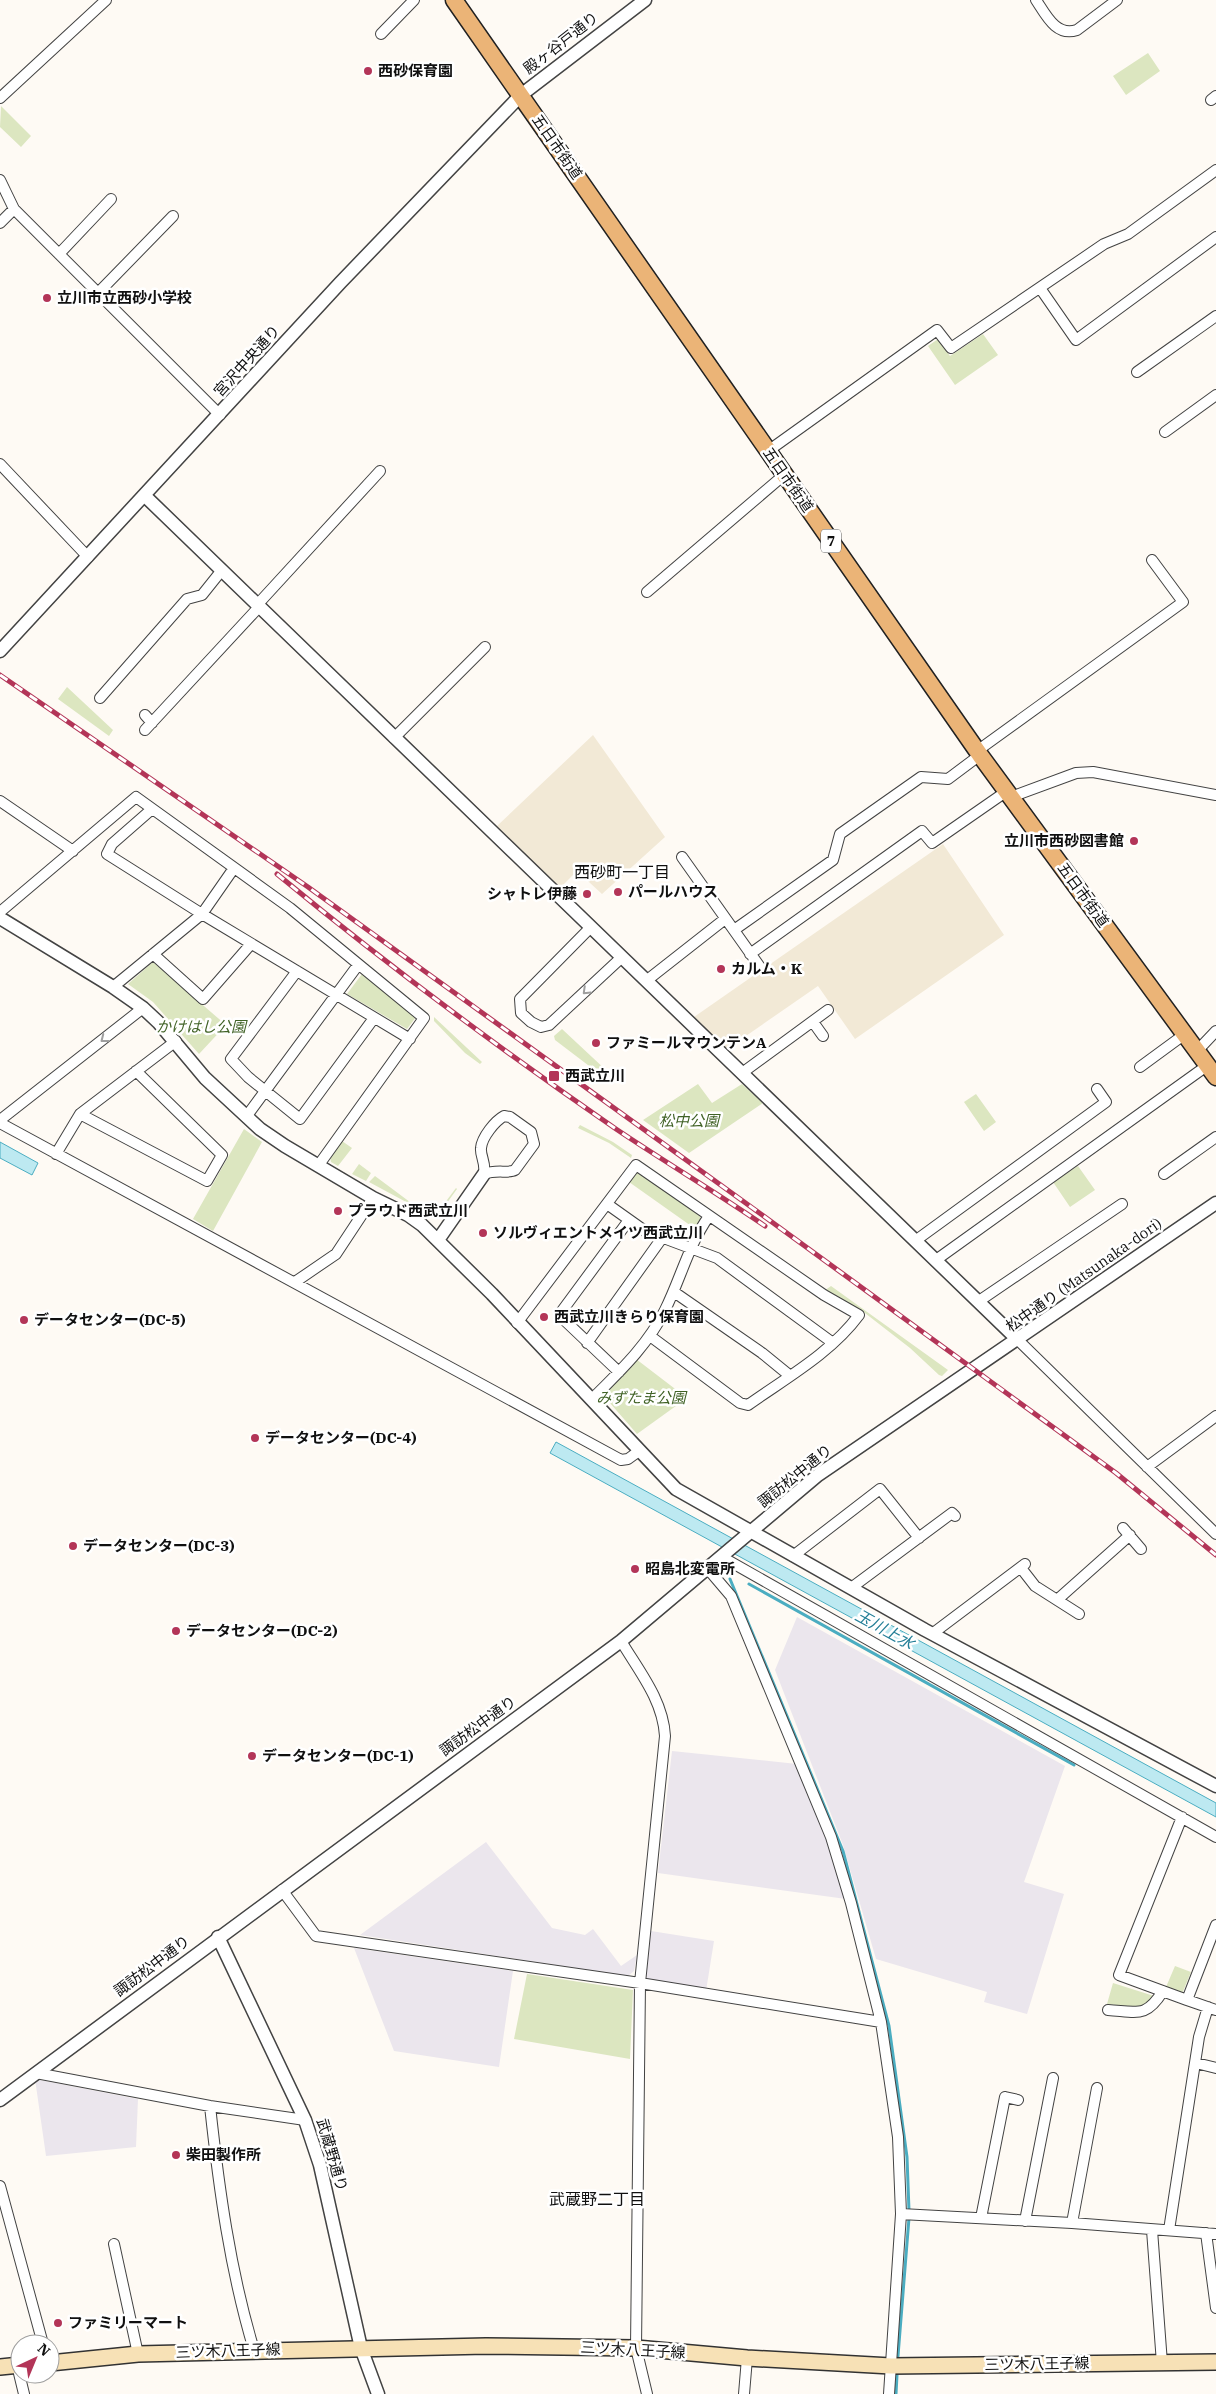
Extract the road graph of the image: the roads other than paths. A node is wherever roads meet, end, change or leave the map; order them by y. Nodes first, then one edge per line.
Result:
1 (106, 0) edge
2 (414, 0) edge
3 (454, 0) edge
4 (645, 0) edge
5 (1036, 0) edge
6 (1117, 0) edge
7 (381, 34) dead end
8 (520, 95) junction
9 (0, 98) edge
10 (1216, 170) edge
11 (0, 180) edge
12 (111, 199) dead end
13 (14, 209) junction
14 (173, 216) dead end
15 (0, 223) edge
16 (1216, 237) edge
17 (58, 254) junction
18 (1040, 288) junction
19 (98, 293) junction
20 (1216, 316) edge
21 (1137, 372) dead end
22 (1216, 395) edge
23 (220, 415) junction
24 (1165, 432) dead end
25 (768, 451) junction
26 (0, 464) edge
27 (380, 471) dead end
28 (784, 475) junction
29 (145, 496) junction
30 (88, 557) junction
31 (1152, 560) dead end
32 (222, 570) junction
33 (647, 592) dead end
34 (258, 606) junction
35 (485, 648) dead end
36 (0, 651) edge
37 (100, 698) dead end
38 (147, 723) dead end
39 (394, 738) junction
40 (979, 753) junction
41 (1009, 794) junction
42 (1216, 796) edge
43 (0, 801) edge
44 (152, 809) junction
45 (73, 851) junction
46 (682, 856) dead end
47 (234, 868) junction
48 (0, 912) edge
49 (202, 914) junction
50 (0, 918) edge
51 (725, 918) junction
52 (590, 928) junction
53 (734, 930) junction
54 (251, 944) junction
55 (153, 954) junction
56 (750, 954) junction
57 (621, 958) junction
58 (358, 965) junction
59 (760, 967) dead end
60 (297, 971) junction
61 (646, 981) junction
62 (113, 987) junction
63 (336, 994) junction
64 (142, 1008) junction
65 (828, 1010) dead end
66 (374, 1018) junction
67 (812, 1022) junction
68 (1216, 1031) edge
69 (1185, 1034) junction
70 (823, 1036) dead end
71 (410, 1039) junction
72 (176, 1041) junction
73 (1197, 1051) junction
74 (1140, 1067) dead end
75 (136, 1071) junction
76 (1212, 1071) edge
77 (742, 1073) junction
78 (1097, 1089) dead end
79 (265, 1092) junction
80 (80, 1114) junction
81 (246, 1117) junction
82 (0, 1122) edge
83 (1216, 1137) edge
84 (56, 1154) junction
85 (318, 1166) junction
86 (488, 1169) junction
87 (1164, 1174) dead end
88 (372, 1198) junction
89 (1216, 1203) edge
90 (608, 1204) junction
91 (1122, 1204) dead end
92 (709, 1216) junction
93 (629, 1220) junction
94 (662, 1238) junction
95 (438, 1240) junction
96 (915, 1241) junction
97 (690, 1248) junction
98 (936, 1260) junction
99 (295, 1282) junction
100 (674, 1292) junction
101 (979, 1301) junction
102 (517, 1323) junction
103 (650, 1336) junction
104 (1018, 1340) junction
105 (587, 1343) junction
106 (833, 1343) junction
107 (619, 1372) junction
108 (969, 1372) joint
109 (789, 1375) junction
110 (592, 1399) junction
111 (1216, 1416) edge
112 (639, 1452) junction
113 (1147, 1467) junction
114 (955, 1516) dead end
115 (1216, 1534) edge
116 (746, 1537) junction
117 (919, 1538) junction
118 (1141, 1549) dead end
119 (725, 1555) junction
120 (793, 1556) junction
121 (708, 1569) junction
122 (851, 1588) junction
123 (1057, 1600) junction
124 (1079, 1614) dead end
125 (932, 1634) junction
126 (621, 1642) junction
127 (1216, 1786) edge
128 (1182, 1817) junction
129 (1216, 1836) edge
130 (282, 1890) junction
131 (1216, 1925) edge
132 (218, 1937) junction
133 (640, 1983) junction
134 (1163, 1991) junction
135 (1188, 2000) junction
136 (1212, 2008) edge
137 (1108, 2010) dead end
138 (881, 2022) junction
139 (1196, 2063) junction
140 (1216, 2068) edge
141 (36, 2073) junction
142 (1053, 2078) dead end
143 (1097, 2088) dead end
144 (0, 2100) edge
145 (1018, 2100) dead end
146 (210, 2106) junction
147 (305, 2120) junction
148 (0, 2186) edge
149 (906, 2215) junction
150 (981, 2218) junction
151 (1025, 2221) junction
152 (1072, 2223) junction
153 (1152, 2230) junction
154 (1169, 2230) junction
155 (1211, 2234) edge
156 (114, 2244) dead end
157 (1216, 2308) edge
158 (40, 2334) edge
159 (361, 2348) junction
160 (636, 2348) junction
161 (254, 2350) junction
162 (138, 2354) junction
163 (747, 2358) junction
164 (60, 2362) edge
165 (1216, 2362) edge
166 (1162, 2363) junction
167 (891, 2366) junction
168 (378, 2394) edge
169 (647, 2394) edge
170 (744, 2394) edge
171 (890, 2394) edge

1 - 9 street
2 - 7 street
3 - 8 main road, 五日市街道 / 7
4 - 8 street, 殿ヶ谷戸通り
5 - 6 street
8 - 23 street, 宮沢中央通り
8 - 25 main road, 五日市街道 / 7
10 - 18 street
11 - 13 street
12 - 17 street
13 - 15 street
13 - 17 street
14 - 19 street
16 - 18 street
17 - 19 street
18 - 25 street
19 - 23 street
20 - 21 street
22 - 24 street
23 - 29 street, 宮沢中央通り
25 - 28 main road, 五日市街道 / 7
26 - 30 street
27 - 34 street
28 - 33 street
28 - 40 main road, 五日市街道 / 7
29 - 30 street, 宮沢中央通り
29 - 32 street
30 - 36 street, 宮沢中央通り
31 - 40 street
32 - 34 street
32 - 37 street
34 - 38 street
34 - 39 street
35 - 39 street
39 - 52 street
40 - 41 main road, 五日市街道 / 7
40 - 53 street
41 - 42 street
41 - 56 street
41 - 69 main road, 五日市街道 / 7
43 - 45 street
44 - 45 street
44 - 47 street
44 - 49 street
45 - 48 street
46 - 51 street
47 - 49 street
47 - 58 street
49 - 54 street
49 - 55 street
50 - 62 street
51 - 53 street
51 - 61 street
52 - 57 street
57 -> 52 street
53 - 56 street
54 - 55 street
54 - 60 street
55 - 62 street
56 - 59 street
57 - 61 street
58 - 63 street
58 - 71 street
60 - 63 street
60 - 79 street
61 - 77 street
62 - 64 street
63 - 66 street
63 - 79 street
64 - 72 street
64 -> 82 street
65 - 67 street
66 - 71 street
66 - 79 street
67 - 70 street
67 - 77 street
68 - 73 street
69 - 73 main road, 五日市街道 / 7
69 - 74 street
71 - 85 street
72 - 75 street
72 - 81 street
73 - 76 main road, 五日市街道 / 7
75 - 80 street
75 - 80 street
76 - 98 street
77 - 96 street
78 - 96 street
79 - 81 street
80 - 84 street
81 - 85 street
82 - 84 street
83 - 87 street
84 - 99 street
85 - 88 street
86 - 86 street
86 - 95 street
88 - 95 street
88 - 99 street
89 - 104 street, 松中通り (Matsunaka-dori)
90 - 92 street
90 - 93 street
90 - 102 street
91 - 101 street
92 - 97 street
92 - 106 street
93 - 94 street
93 - 105 street
94 - 97 street
94 - 105 street
95 - 102 street
96 - 98 street
97 - 100 street
97 - 106 street
98 - 101 street
99 - 112 street
100 - 103 street
100 - 109 street
101 - 104 street
102 - 110 street
103 - 107 street
103 - 109 street
104 - 108 street, 松中通り (Matsunaka-dori)
104 - 113 street
105 - 107 street
106 - 109 street
107 - 110 street
108 - 116 street, 諏訪松中通り
110 - 112 street
111 - 113 street
112 - 116 street
113 - 115 street
114 - 117 street
116 - 119 street, 諏訪松中通り
116 - 120 street
117 - 120 street
117 - 122 street
118 - 123 street
119 - 121 street, 諏訪松中通り
119 - 128 street
120 - 122 street
121 - 126 street, 諏訪松中通り
121 - 138 street
122 - 125 street
123 - 124 street
123 - 125 street
125 - 127 street
126 - 130 street, 諏訪松中通り
126 - 133 street
128 - 129 street
128 - 134 street
130 - 132 street, 諏訪松中通り
130 - 133 street
131 - 135 street
132 - 141 street, 諏訪松中通り
132 - 147 street, 武蔵野通り
133 - 138 street
133 - 160 street
134 - 135 street
134 - 137 street
135 - 136 street
136 - 139 street
138 - 149 street
139 - 140 street
139 - 154 street
141 - 144 street, 諏訪松中通り
141 - 146 street
142 - 151 street
143 - 152 street
145 - 150 street
146 - 147 street
146 - 161 street
147 - 159 street, 武蔵野通り
148 - 158 street
149 - 150 street
149 - 167 street
150 - 151 street
151 - 152 street
152 - 153 street
153 - 154 street
153 - 166 street
154 - 155 street
155 - 157 street
156 - 162 street
159 - 160 main road, 三ツ木八王子線
159 - 161 main road, 三ツ木八王子線
159 - 168 street, 武蔵野通り
160 - 163 main road, 三ツ木八王子線
160 - 169 street
161 - 162 main road, 三ツ木八王子線
162 - 164 main road, 三ツ木八王子線
163 - 167 main road, 三ツ木八王子線
163 - 170 street
165 - 166 main road, 三ツ木八王子線
166 - 167 main road, 三ツ木八王子線
167 - 171 street

